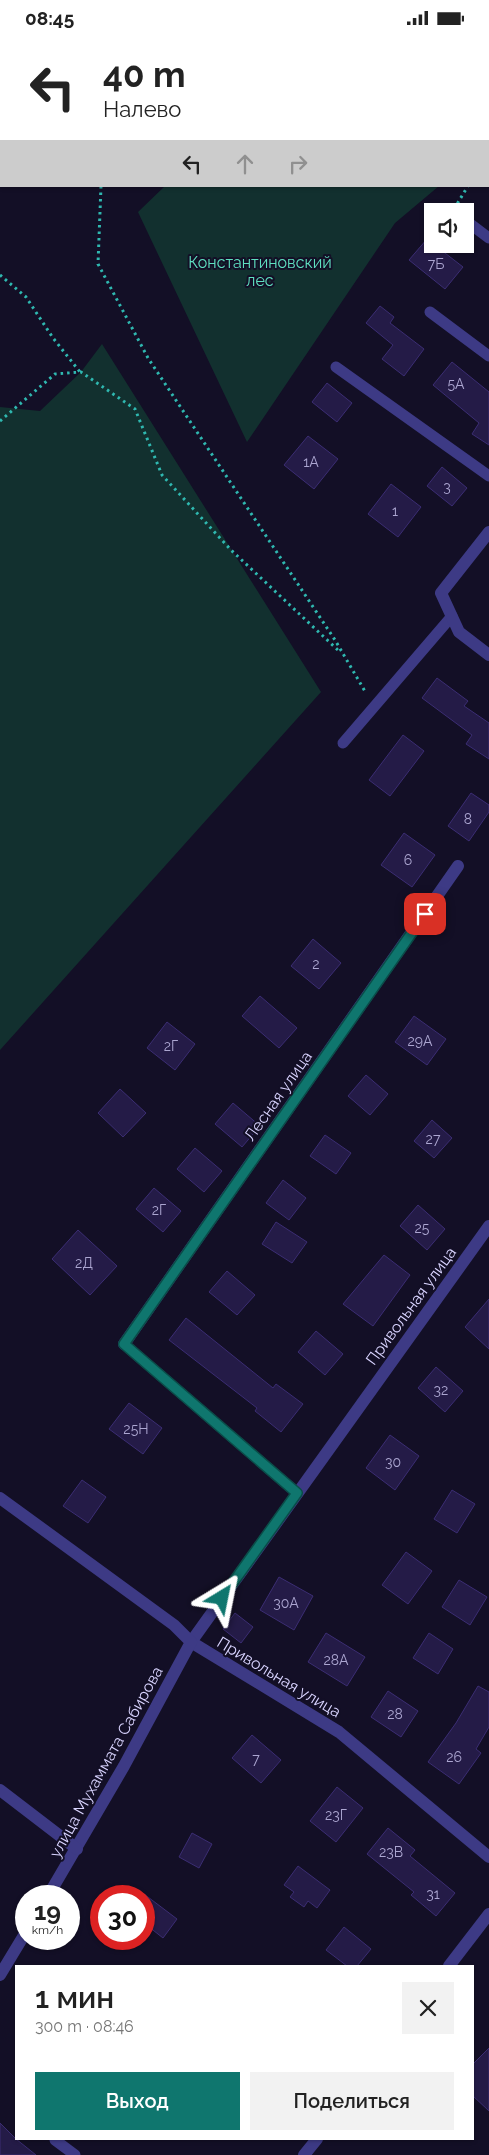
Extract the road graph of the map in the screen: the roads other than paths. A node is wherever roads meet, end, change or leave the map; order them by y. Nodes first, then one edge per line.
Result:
1 (474, 227) edge
2 (489, 238) edge
3 (430, 312) dead end
4 (489, 356) edge
5 (336, 367) dead end
6 (489, 476) edge
7 (489, 532) edge
8 (452, 616) junction
9 (489, 655) edge
10 (343, 743) dead end
11 (458, 866) dead end
12 (489, 1226) edge
13 (124, 1344) joint
14 (297, 1493) junction
15 (0, 1498) edge
16 (190, 1642) junction
17 (0, 1790) edge
18 (77, 1849) junction
19 (489, 1857) edge
20 (55, 1885) edge
21 (489, 1914) edge
22 (15, 1950) edge
23 (450, 1965) edge
24 (0, 1975) edge
25 (55, 2140) dead end
26 (316, 2140) edge
27 (75, 2155) edge
28 (304, 2155) edge

1 - 2 lane
3 - 4 lane
5 - 6 lane
7 - 8 street
8 - 9 street
8 - 10 lane
11 - 13 street, Лесная улица
12 - 14 street, Привольная улица
13 - 14 lane
14 - 16 street, Привольная улица
15 - 16 street
16 - 18 street, улица Мухаммата Сабирова
16 - 19 street, Привольная улица
17 - 18 street
18 - 20 street, улица Мухаммата Сабирова
21 - 23 street
22 - 24 street
25 - 27 lane
26 - 28 street

